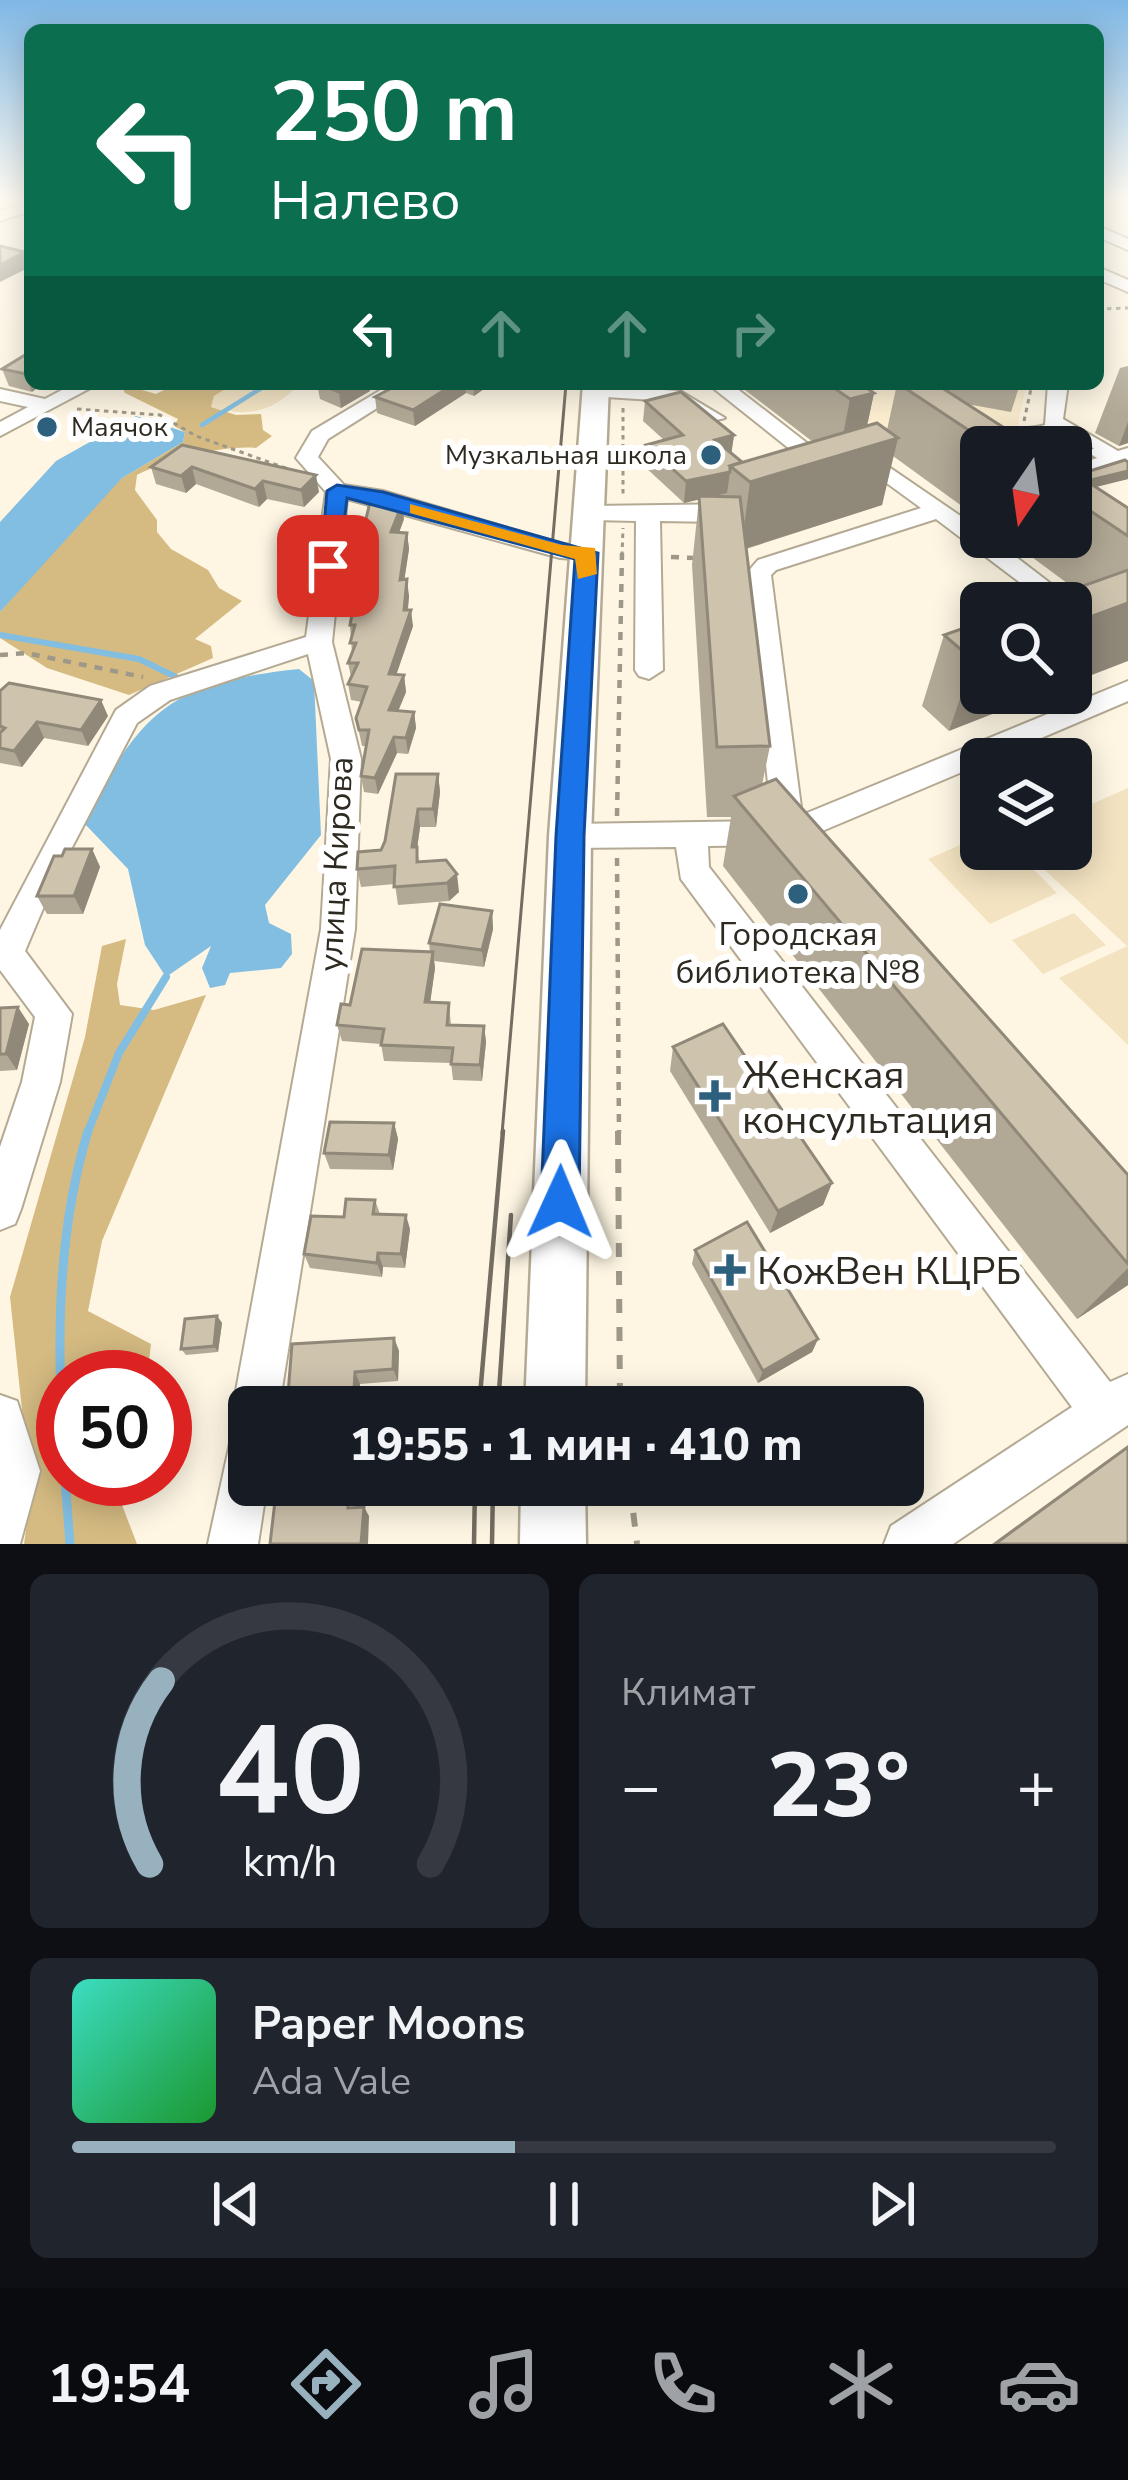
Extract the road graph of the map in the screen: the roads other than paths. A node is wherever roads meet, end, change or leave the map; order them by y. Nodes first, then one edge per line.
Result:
1 (76, 390) edge
2 (396, 390) edge
3 (605, 390) edge
4 (619, 390) edge
5 (726, 390) edge
6 (1057, 390) edge
7 (0, 395) edge
8 (46, 405) junction
9 (715, 418) edge
10 (1060, 426) edge
11 (0, 430) edge
12 (1092, 442) edge
13 (1122, 457) edge
14 (1092, 466) edge
15 (842, 480) junction
16 (337, 491) junction
17 (805, 491) edge
18 (767, 503) edge
19 (939, 510) junction
20 (613, 523) junction
21 (1035, 582) edge
22 (319, 642) junction
23 (650, 670) dead end
24 (1128, 690) edge
25 (789, 833) junction
26 (691, 835) junction
27 (570, 836) junction
28 (0, 1209) edge
29 (260, 1386) edge
30 (556, 1386) edge
31 (1116, 1405) edge
32 (0, 1418) edge
33 (240, 1506) edge
34 (553, 1506) edge
35 (0, 1532) edge
36 (233, 1544) edge
37 (553, 1544) edge
38 (909, 1544) edge

1 - 8 street
2 - 16 street
3 - 20 main road
4 - 9 street
5 - 15 street
6 - 10 street
7 - 8 street
8 - 11 street
12 - 13 street
13 - 14 street
15 - 17 street
15 - 19 street
16 - 20 street
16 - 22 street, улица Кирова
18 - 20 street
19 - 21 street
19 - 25 street
20 - 23 street
20 - 27 main road
22 - 28 street
22 - 29 street, улица Кирова
24 - 25 street
25 - 26 street
26 - 27 street
26 - 31 street
27 - 30 main road
31 - 38 street
32 - 35 street
33 - 36 street
34 - 37 main road

